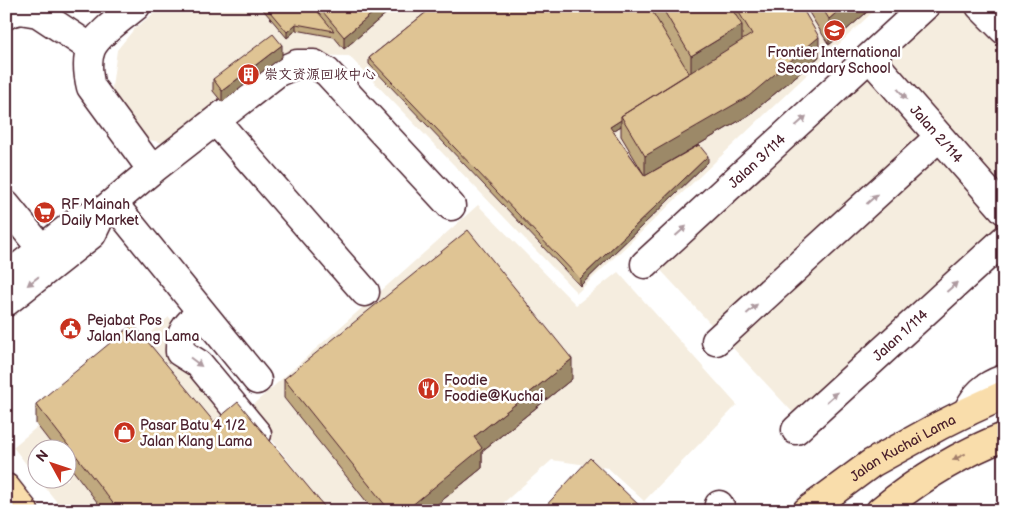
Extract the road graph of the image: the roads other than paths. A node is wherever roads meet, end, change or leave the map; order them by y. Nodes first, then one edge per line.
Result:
1 (136, 6) edge
2 (925, 6) edge
3 (980, 6) edge
4 (6, 15) edge
5 (1004, 30) edge
6 (91, 48) junction
7 (870, 58) junction
8 (216, 121) junction
9 (940, 137) junction
10 (152, 170) junction
11 (6, 206) edge
12 (451, 206) dead end
13 (108, 207) junction
14 (1004, 210) edge
15 (1004, 240) edge
16 (48, 257) junction
17 (645, 264) dead end
18 (6, 277) edge
19 (365, 292) dead end
20 (6, 302) edge
21 (202, 312) junction
22 (716, 342) dead end
23 (1004, 379) edge
24 (257, 380) dead end
25 (1004, 395) edge
26 (967, 412) junction
27 (796, 430) dead end
28 (1004, 437) edge
29 (272, 452) edge
30 (6, 488) edge
31 (24, 511) edge
32 (807, 511) edge
33 (880, 511) edge

1 - 6 street
2 - 7 street, Jalan 3/114
3 - 5 street
4 - 6 street
6 - 10 street
7 -> 9 street, Jalan 2/114
17 -> 7 street, Jalan 3/114
8 - 10 street
8 - 12 street
8 - 19 street
9 - 14 street, Jalan 2/114
22 -> 9 street
10 - 13 street
11 - 16 street
13 - 16 street
13 - 21 street
27 -> 15 street, Jalan 1/114
16 - 18 street
16 -> 20 street
21 - 24 street
21 -> 29 street
23 - 26 street
25 - 26 main road, Jalan Kuchai Lama
26 - 32 main road, Jalan Kuchai Lama
28 -> 33 main road
30 - 31 main road

